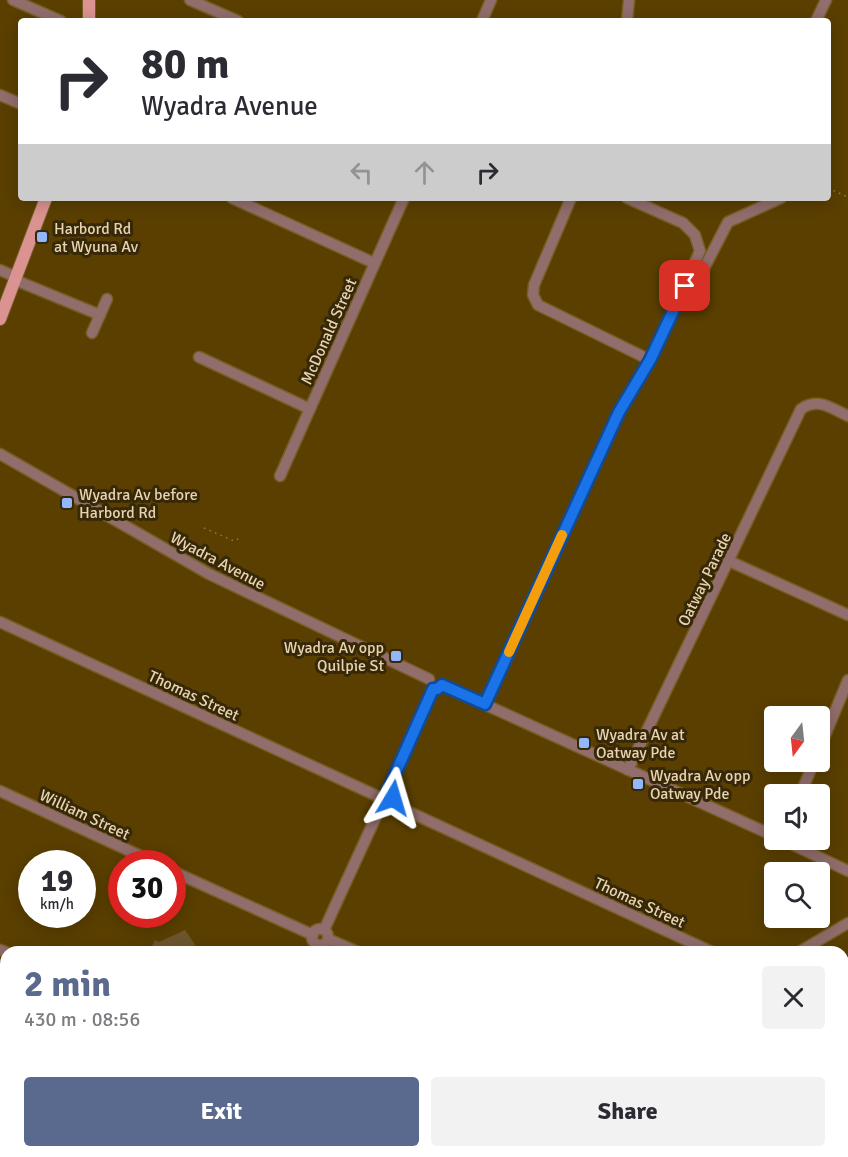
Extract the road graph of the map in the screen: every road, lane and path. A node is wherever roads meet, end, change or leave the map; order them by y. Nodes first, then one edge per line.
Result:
1 (13, 0) edge
2 (89, 0) edge
3 (190, 0) edge
4 (491, 0) edge
5 (629, 0) edge
6 (826, 0) edge
7 (54, 18) edge
8 (89, 18) edge
9 (231, 18) edge
10 (483, 18) edge
11 (627, 18) edge
12 (817, 18) edge
13 (0, 95) edge
14 (18, 103) edge
15 (831, 189) edge
16 (848, 197) edge
17 (45, 201) edge
18 (239, 201) edge
19 (403, 201) edge
20 (570, 201) edge
21 (634, 201) edge
22 (774, 201) edge
23 (374, 262) junction
24 (0, 270) edge
25 (15, 278) junction
26 (685, 286) junction
27 (107, 299) dead end
28 (100, 315) junction
29 (0, 319) edge
30 (92, 333) dead end
31 (199, 357) dead end
32 (650, 360) junction
33 (310, 409) junction
34 (848, 416) edge
35 (0, 454) edge
36 (280, 476) dead end
37 (204, 528) dead end
38 (242, 537) dead end
39 (729, 561) junction
40 (848, 615) edge
41 (0, 622) edge
42 (848, 680) edge
43 (435, 684) junction
44 (485, 704) junction
45 (830, 723) edge
46 (628, 770) junction
47 (388, 790) junction
48 (0, 792) edge
49 (375, 795) junction
50 (392, 804) junction
51 (380, 808) junction
52 (764, 833) edge
53 (127, 850) edge
54 (805, 850) edge
55 (848, 871) edge
56 (186, 878) edge
57 (848, 923) edge
58 (326, 935) junction
59 (314, 944) edge
60 (347, 946) edge
61 (699, 946) edge
62 (809, 946) edge

1 - 7 street
2 - 8 main road
3 - 9 street
4 - 10 street
5 - 11 street
6 - 12 street
13 - 14 street
15 - 16 path
17 - 25 main road
18 - 23 street
19 - 23 street, McDonald Street
20 - 32 street
21 - 26 street
22 - 26 street
23 - 33 street, McDonald Street
24 - 25 street
25 - 28 street
25 - 29 main road
26 - 32 street
27 - 28 street
28 - 30 street
31 - 33 street
32 - 44 street
33 - 36 street, McDonald Street
34 - 39 street, Oatway Parade
35 - 43 street, Wyadra Avenue
37 - 38 path
39 - 40 street
39 - 46 street, Oatway Parade
41 - 49 street, Thomas Street
42 - 45 street
43 - 44 street, Wyadra Avenue
43 - 47 street
44 - 46 street, Wyadra Avenue
46 - 52 street, Wyadra Avenue
47 - 49 street
47 - 50 street
48 - 53 street, William Street
49 - 51 street
50 - 51 street
50 - 61 street, Thomas Street
51 - 58 street
54 - 55 street
56 - 59 street
57 - 62 street
58 - 59 street
58 - 60 street

